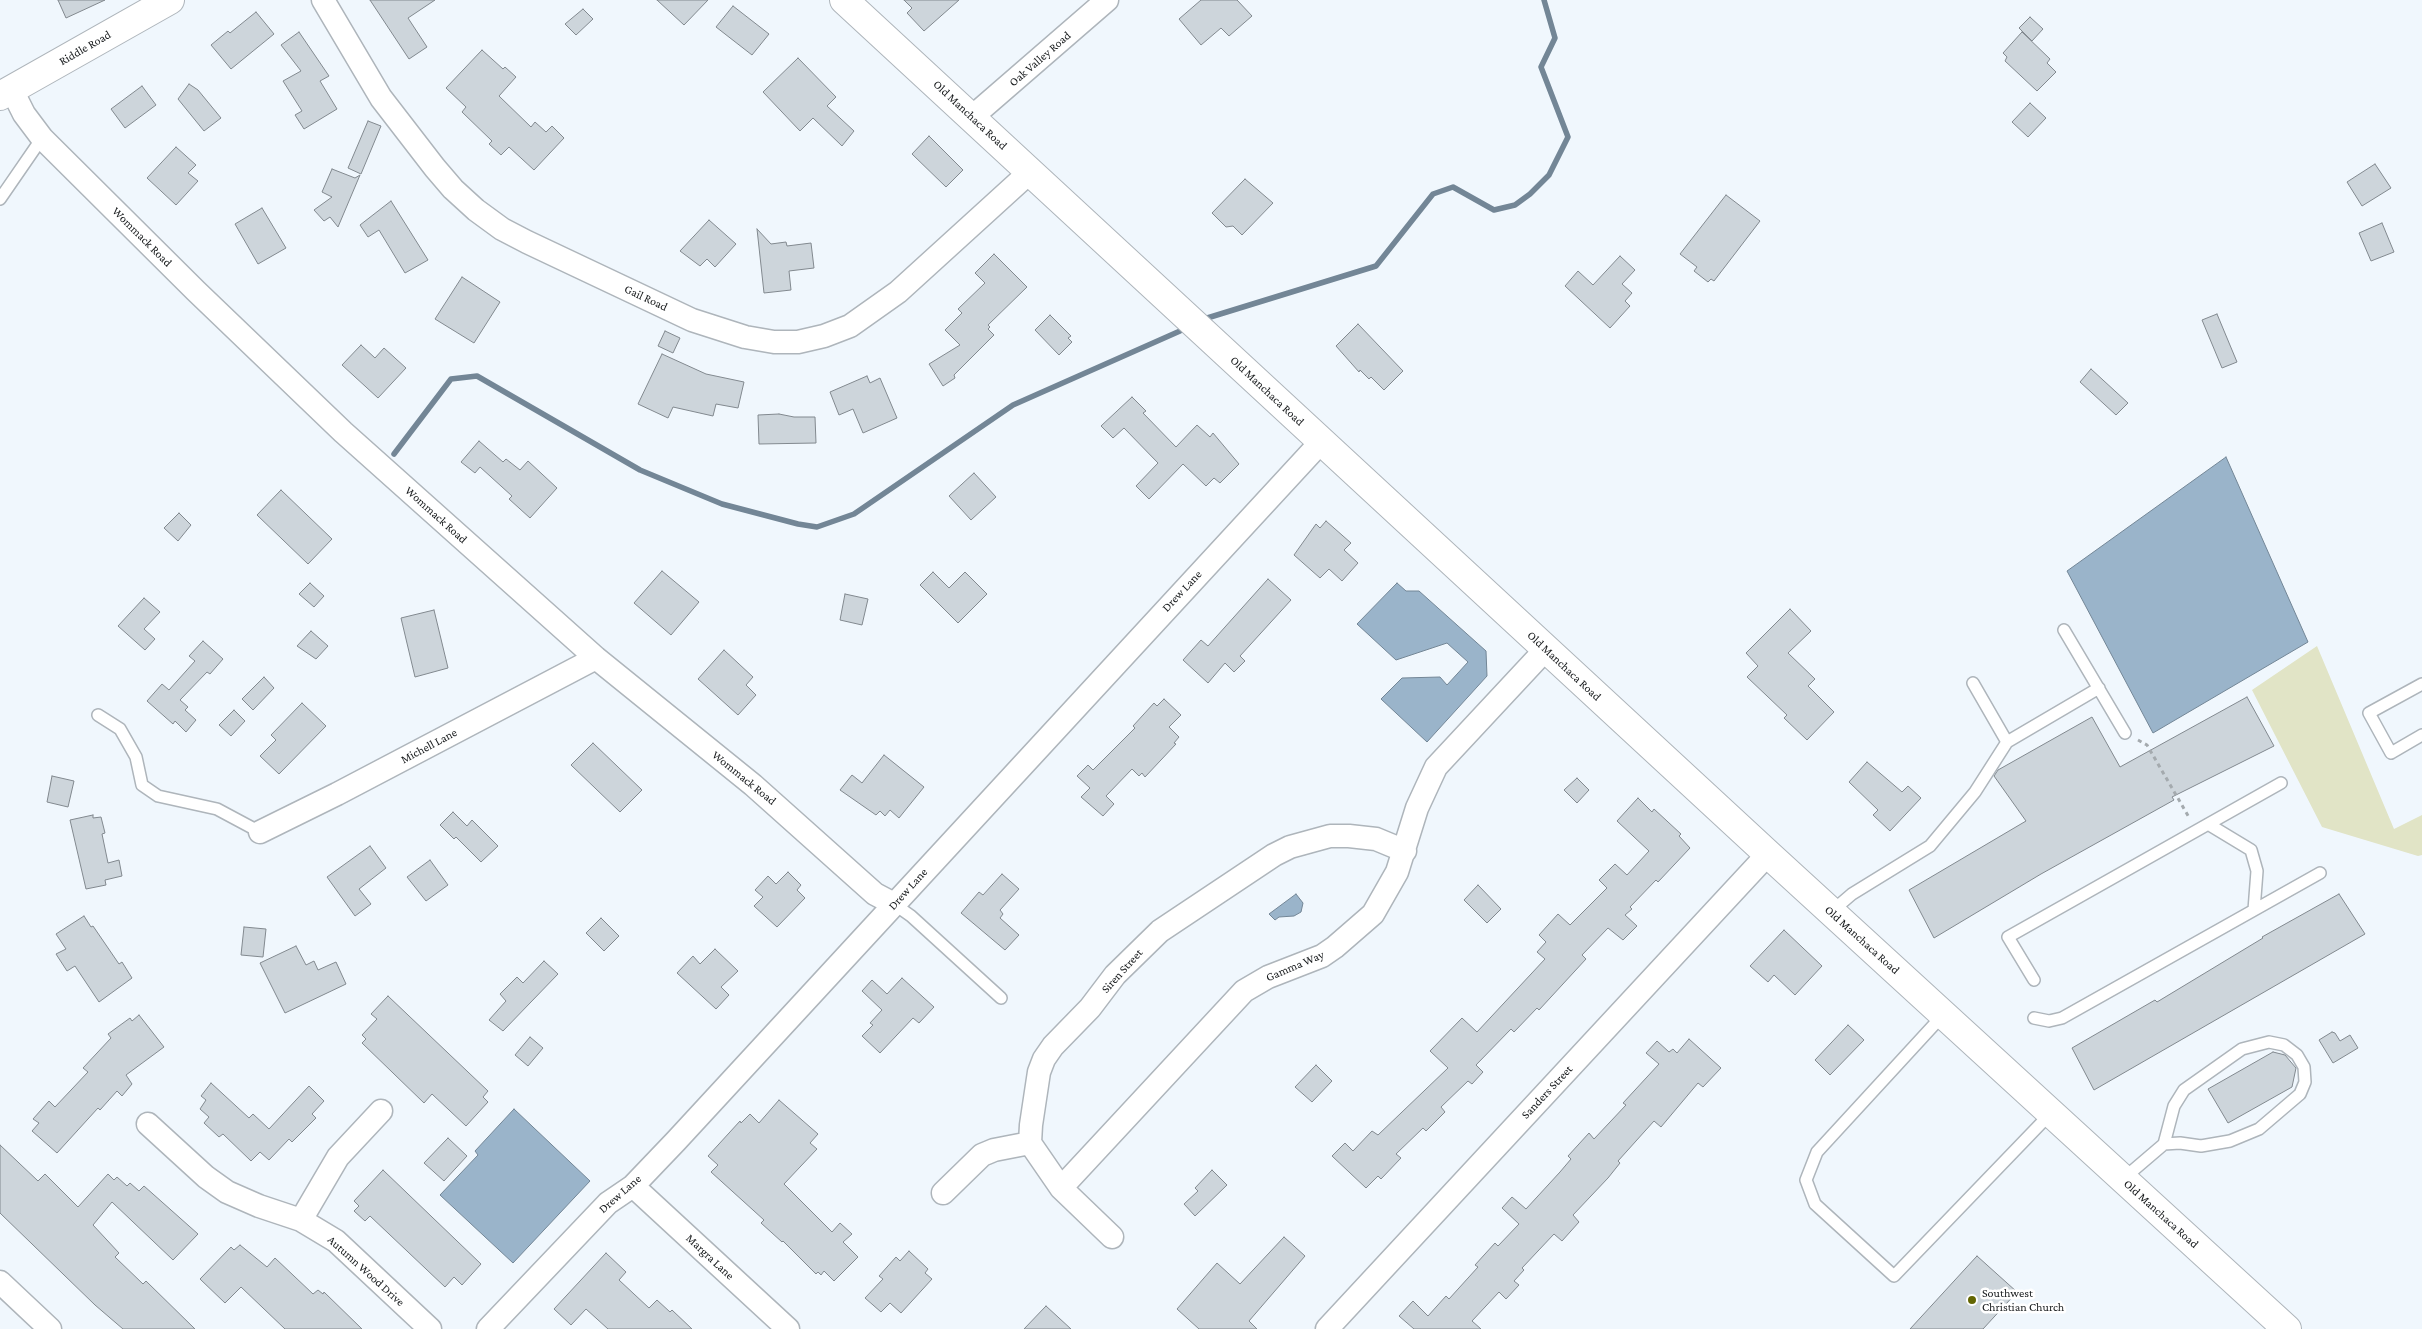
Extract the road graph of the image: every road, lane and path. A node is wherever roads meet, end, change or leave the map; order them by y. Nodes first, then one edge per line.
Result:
1 (169, 0) edge
2 (323, 0) edge
3 (844, 0) edge
4 (1107, 0) edge
5 (6, 93) edge
6 (972, 117) junction
7 (42, 138) junction
8 (1031, 171) junction
9 (0, 199) edge
10 (1321, 442) junction
11 (2064, 630) dead end
12 (1546, 650) junction
13 (596, 658) junction
14 (1973, 683) dead end
15 (2422, 684) edge
16 (2099, 688) junction
17 (98, 715) dead end
18 (2124, 733) joint
19 (2422, 735) edge
20 (2007, 742) junction
21 (2280, 783) dead end
22 (2208, 824) junction
23 (2197, 831) junction
24 (260, 832) joint
25 (1405, 851) junction
26 (1768, 854) junction
27 (2320, 873) dead end
28 (894, 904) junction
29 (2254, 910) junction
30 (1831, 912) junction
31 (2034, 980) dead end
32 (1001, 998) dead end
33 (1944, 1015) junction
34 (2034, 1018) dead end
35 (380, 1111) dead end
36 (2051, 1113) junction
37 (148, 1124) dead end
38 (1030, 1143) junction
39 (2164, 1144) junction
40 (2123, 1179) junction
41 (632, 1186) junction
42 (1061, 1188) junction
43 (943, 1194) dead end
44 (301, 1220) junction
45 (1112, 1237) dead end
46 (0, 1282) edge
47 (42, 1327) edge
48 (430, 1329) edge
49 (488, 1329) edge
50 (788, 1329) edge
51 (1327, 1329) edge
52 (2288, 1329) edge

1 - 5 street, Riddle Road
2 - 8 street, Gail Road
3 - 6 street, Old Manchaca Road
4 - 6 street, Oak Valley Road
5 - 7 street, Wommack Road
6 - 8 street, Old Manchaca Road
7 - 9 lane
7 - 13 street, Wommack Road
8 - 10 street, Old Manchaca Road
10 - 12 street, Old Manchaca Road
10 - 28 street, Drew Lane
11 - 16 lane
12 - 25 street, Gamma Way
12 - 26 street, Old Manchaca Road
13 - 24 street, Michell Lane
13 - 28 street, Wommack Road
14 - 20 lane
15 - 19 lane
16 - 18 lane
16 - 20 lane
17 - 24 lane
18 - 23 path
20 - 30 lane
21 - 22 lane
22 - 23 lane
22 - 29 lane
23 - 31 lane
25 - 38 street, Siren Street
25 - 42 street, Gamma Way
26 - 30 street, Old Manchaca Road
26 - 51 street, Sanders Street
27 - 29 lane
28 - 32 lane
28 - 41 street, Drew Lane
29 - 34 lane
30 - 33 street, Old Manchaca Road
33 - 36 street, Old Manchaca Road
33 - 36 lane
35 - 44 street
36 - 40 street, Old Manchaca Road
37 - 44 street, Autumn Wood Drive
38 - 42 street
38 - 43 street
39 - 39 lane
39 - 40 lane
40 - 52 street, Old Manchaca Road
41 - 49 street, Drew Lane
41 - 50 street, Margra Lane
42 - 45 street
44 - 48 street, Autumn Wood Drive
46 - 47 street

